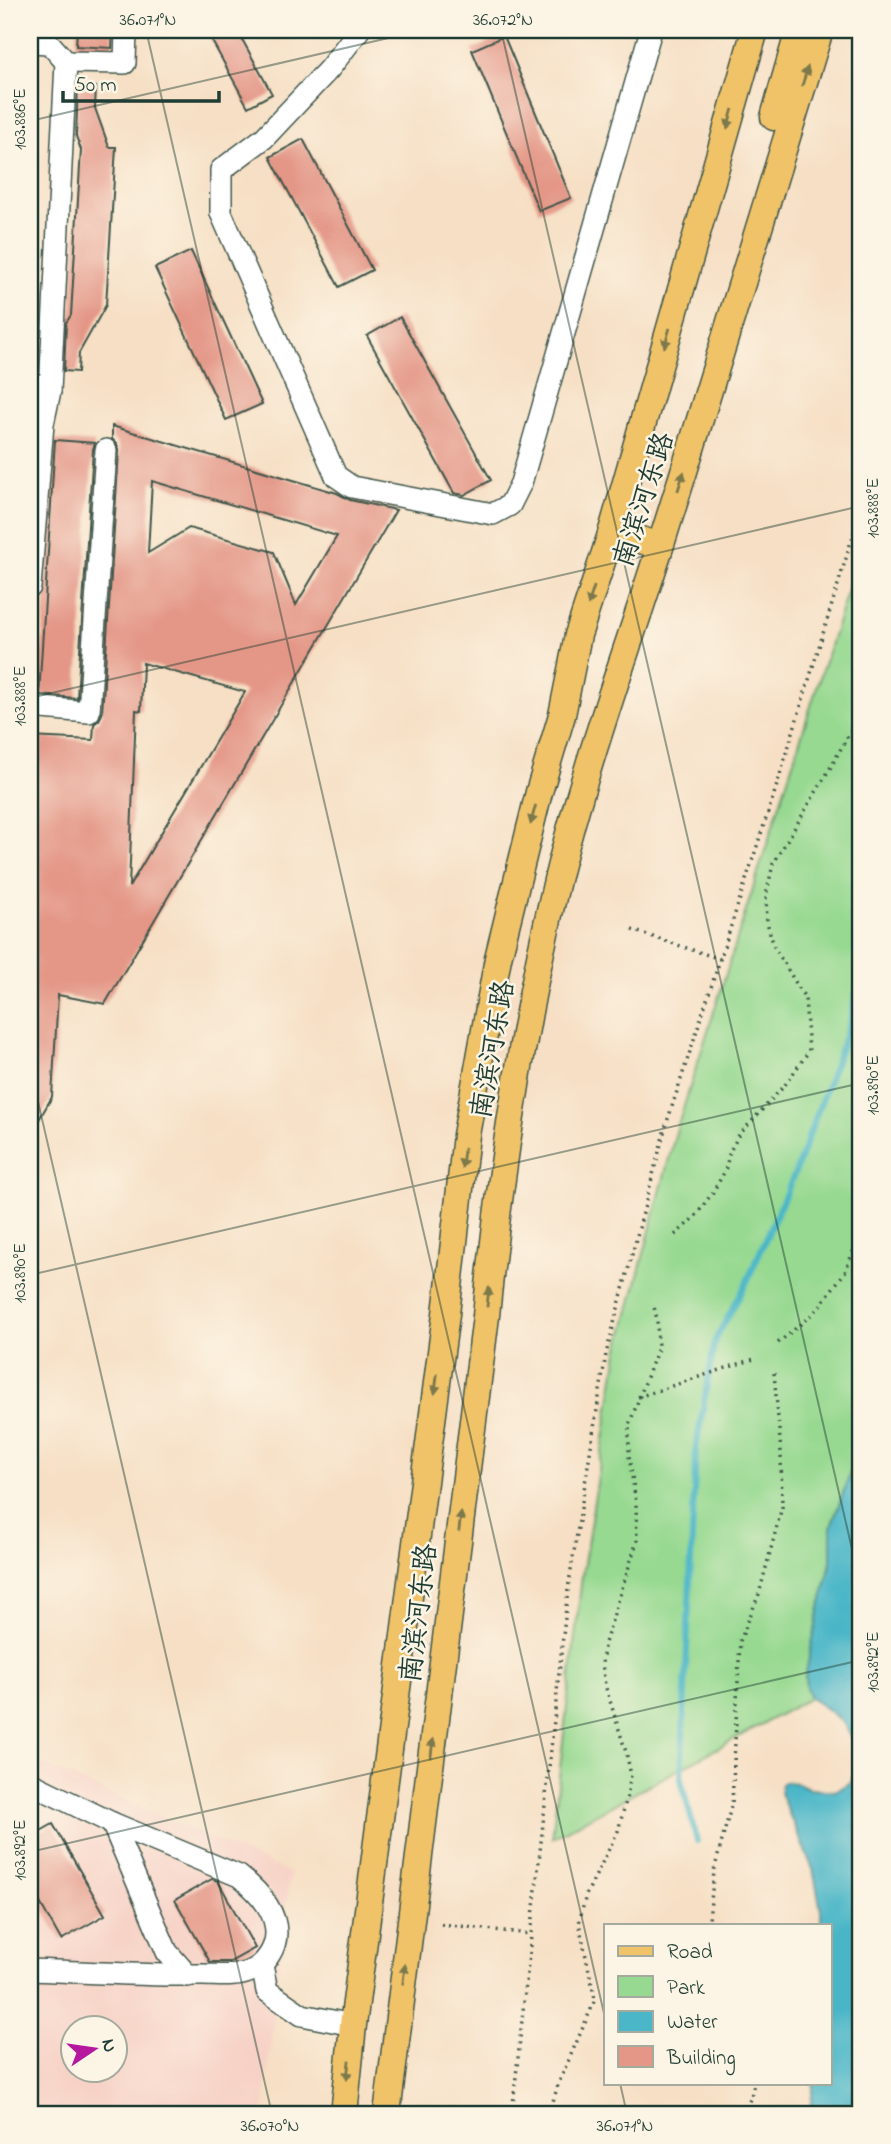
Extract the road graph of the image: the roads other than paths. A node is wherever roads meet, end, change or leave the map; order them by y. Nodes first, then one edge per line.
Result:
1 (127, 30) edge
2 (359, 30) edge
3 (651, 30) edge
4 (755, 30) edge
5 (799, 30) edge
6 (820, 30) edge
7 (30, 42) edge
8 (66, 62) junction
9 (51, 92) dead end
10 (705, 404) junction
11 (46, 424) edge
12 (106, 450) dead end
13 (612, 531) junction
14 (660, 546) junction
15 (30, 587) edge
16 (30, 707) edge
17 (30, 1783) edge
18 (112, 1823) junction
19 (262, 1965) junction
20 (30, 1970) edge
21 (188, 1976) junction
22 (353, 2025) junction
23 (396, 2042) junction
24 (344, 2114) edge
25 (387, 2114) edge

1 - 8 street
2 - 3 street
4 -> 13 main road, 南滨河东路
5 - 10 main road
10 -> 6 main road, 南滨河东路
7 - 8 street
8 - 9 street
8 - 11 street
14 -> 10 main road, 南滨河东路
11 - 15 street
12 - 16 street
13 - 14 main road
13 -> 22 main road, 南滨河东路
23 -> 14 main road, 南滨河东路
17 - 18 street
18 - 19 street
18 - 21 street
19 - 21 street
19 - 22 street
20 - 21 street
22 - 23 main road
22 -> 24 main road, 南滨河东路
23 - 25 main road, 南滨河东路

